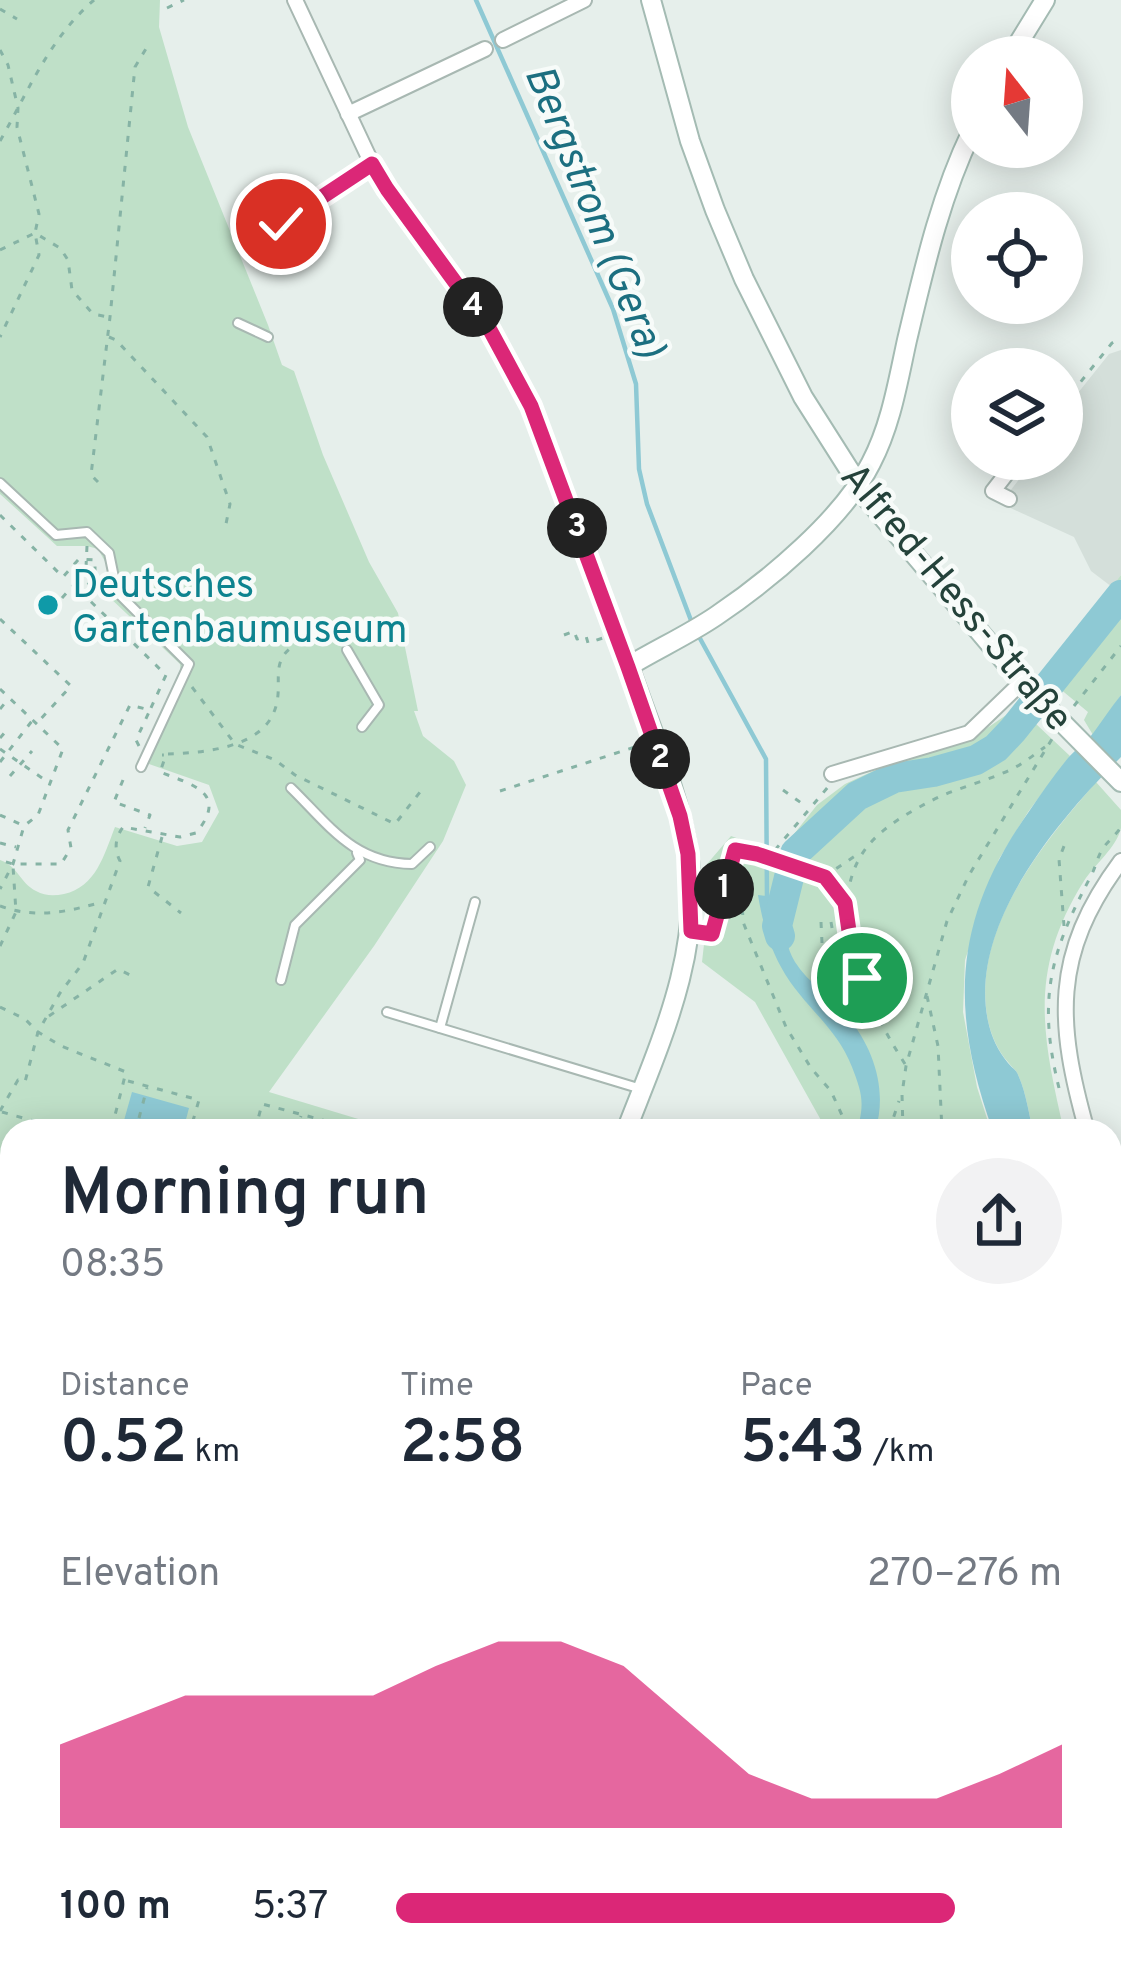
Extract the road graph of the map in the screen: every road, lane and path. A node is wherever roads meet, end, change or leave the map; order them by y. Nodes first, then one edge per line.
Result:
1 (94, 0) edge
2 (184, 0) edge
3 (296, 0) edge
4 (584, 0) edge
5 (652, 0) edge
6 (1046, 0) edge
7 (167, 8) dead end
8 (0, 9) edge
9 (17, 19) dead end
10 (1023, 36) edge
11 (503, 40) dead end
12 (147, 47) dead end
13 (484, 49) dead end
14 (0, 50) edge
15 (18, 108) junction
16 (348, 114) junction
17 (0, 141) edge
18 (372, 164) junction
19 (955, 168) edge
20 (281, 224) dead end
21 (35, 233) junction
22 (0, 250) edge
23 (110, 317) junction
24 (238, 323) dead end
25 (107, 336) junction
26 (0, 337) edge
27 (268, 337) dead end
28 (1121, 340) edge
29 (1083, 379) edge
30 (1001, 480) edge
31 (98, 482) dead end
32 (0, 483) edge
33 (856, 485) junction
34 (1009, 499) dead end
35 (0, 515) edge
36 (226, 524) dead end
37 (87, 546) dead end
38 (62, 598) dead end
39 (0, 620) edge
40 (564, 634) dead end
41 (616, 634) junction
42 (306, 639) dead end
43 (1121, 646) edge
44 (347, 650) dead end
45 (628, 667) junction
46 (185, 677) junction
47 (1024, 685) junction
48 (0, 689) edge
49 (10, 698) junction
50 (0, 709) edge
51 (1056, 716) junction
52 (35, 722) junction
53 (362, 727) dead end
54 (6, 731) dead end
55 (0, 738) edge
56 (655, 741) junction
57 (235, 744) junction
58 (1047, 746) junction
59 (0, 749) edge
60 (32, 751) dead end
61 (6, 753) junction
62 (166, 754) junction
63 (146, 755) junction
64 (0, 762) edge
65 (21, 764) junction
66 (141, 767) dead end
67 (832, 773) joint
68 (10, 776) dead end
69 (123, 780) dead end
70 (1121, 782) edge
71 (49, 783) junction
72 (424, 787) dead end
73 (291, 788) dead end
74 (783, 790) dead end
75 (500, 791) dead end
76 (808, 808) junction
77 (0, 815) edge
78 (23, 826) junction
79 (144, 830) junction
80 (163, 835) junction
81 (1066, 841) dead end
82 (0, 843) edge
83 (430, 847) dead end
84 (18, 848) junction
85 (740, 849) junction
86 (865, 849) junction
87 (775, 850) dead end
88 (356, 851) junction
89 (0, 860) edge
90 (1121, 861) edge
91 (13, 864) junction
92 (825, 877) junction
93 (0, 889) edge
94 (104, 901) junction
95 (475, 902) dead end
96 (845, 903) junction
97 (0, 906) edge
98 (16, 912) junction
99 (181, 913) dead end
100 (821, 922) dead end
101 (831, 922) dead end
102 (1064, 928) dead end
103 (691, 931) junction
104 (850, 938) junction
105 (835, 941) junction
106 (0, 946) edge
107 (836, 950) dead end
108 (132, 976) dead end
109 (281, 980) dead end
110 (927, 994) junction
111 (0, 1007) edge
112 (387, 1012) dead end
113 (46, 1018) junction
114 (440, 1028) junction
115 (38, 1032) junction
116 (906, 1066) junction
117 (124, 1080) junction
118 (148, 1087) junction
119 (642, 1089) junction
120 (902, 1094) junction
121 (0, 1111) edge
122 (302, 1114) junction
123 (139, 1118) dead end
124 (114, 1119) edge
125 (193, 1119) edge
126 (259, 1119) edge
127 (300, 1119) edge
128 (315, 1119) edge
129 (631, 1119) edge
130 (844, 1119) edge
131 (893, 1119) edge
132 (903, 1119) edge
133 (941, 1119) edge
134 (1084, 1119) edge

1 - 15 path
2 - 7 path
3 - 16 street
4 - 11 street
5 - 33 street, Alfred-Hess-Straße
6 - 10 street
8 - 9 path
12 - 23 path
13 - 16 street
14 - 15 path
15 - 17 path
15 - 21 path
16 - 18 street
18 - 20 path
18 - 41 street
19 - 33 street
21 - 22 path
21 - 23 path
21 - 26 path
23 - 25 path
24 - 27 lane
25 - 31 path
25 - 36 path
28 - 29 path
30 - 34 street
32 - 46 lane
33 - 45 street
33 - 47 street, Alfred-Hess-Straße
35 - 91 path
37 - 38 path, bridge
39 - 52 path
40 - 41 path
41 - 45 street
42 - 57 path
43 - 51 path
44 - 53 lane
45 - 56 street
46 - 57 path
46 - 63 lane
47 - 51 street, Alfred-Hess-Straße
47 - 67 street
48 - 49 path
49 - 50 path
49 - 52 path
51 - 58 path
51 - 70 street, Alfred-Hess-Straße
52 - 61 path
52 - 71 path
54 - 55 path
56 - 75 path
56 - 103 street
57 - 62 path
57 - 72 path
58 - 86 path
58 - 110 path
59 - 61 path
60 - 65 path
61 - 64 path
61 - 65 path
62 - 63 path
62 - 80 path
63 - 66 lane
65 - 68 path
65 - 71 path
67 - 76 path
69 - 79 path
71 - 78 path
73 - 88 lane
74 - 76 path
76 - 87 path
77 - 78 path
78 - 84 path
79 - 80 path
79 - 94 path
80 - 99 path
81 - 102 path
82 - 84 path
83 - 88 lane
84 - 91 path
85 - 92 path
85 - 103 path
85 - 130 path
86 - 92 path
86 - 96 path
88 - 109 lane
89 - 91 path
90 - 134 street
91 - 93 path
91 - 98 path
92 - 96 path
94 - 98 path
94 - 113 path
95 - 114 lane
96 - 104 path
97 - 98 path
98 - 106 path
100 - 105 path
101 - 105 path
103 - 119 street
104 - 105 path
104 - 116 path
105 - 107 path
108 - 113 path
110 - 116 path
110 - 133 path
111 - 115 path
112 - 114 lane
113 - 115 path
114 - 119 lane
115 - 117 path
115 - 121 path
116 - 120 path
117 - 118 path
117 - 124 path
118 - 123 path
118 - 125 path
119 - 129 street
120 - 131 path
120 - 132 path
122 - 126 path
122 - 127 path
122 - 128 path

